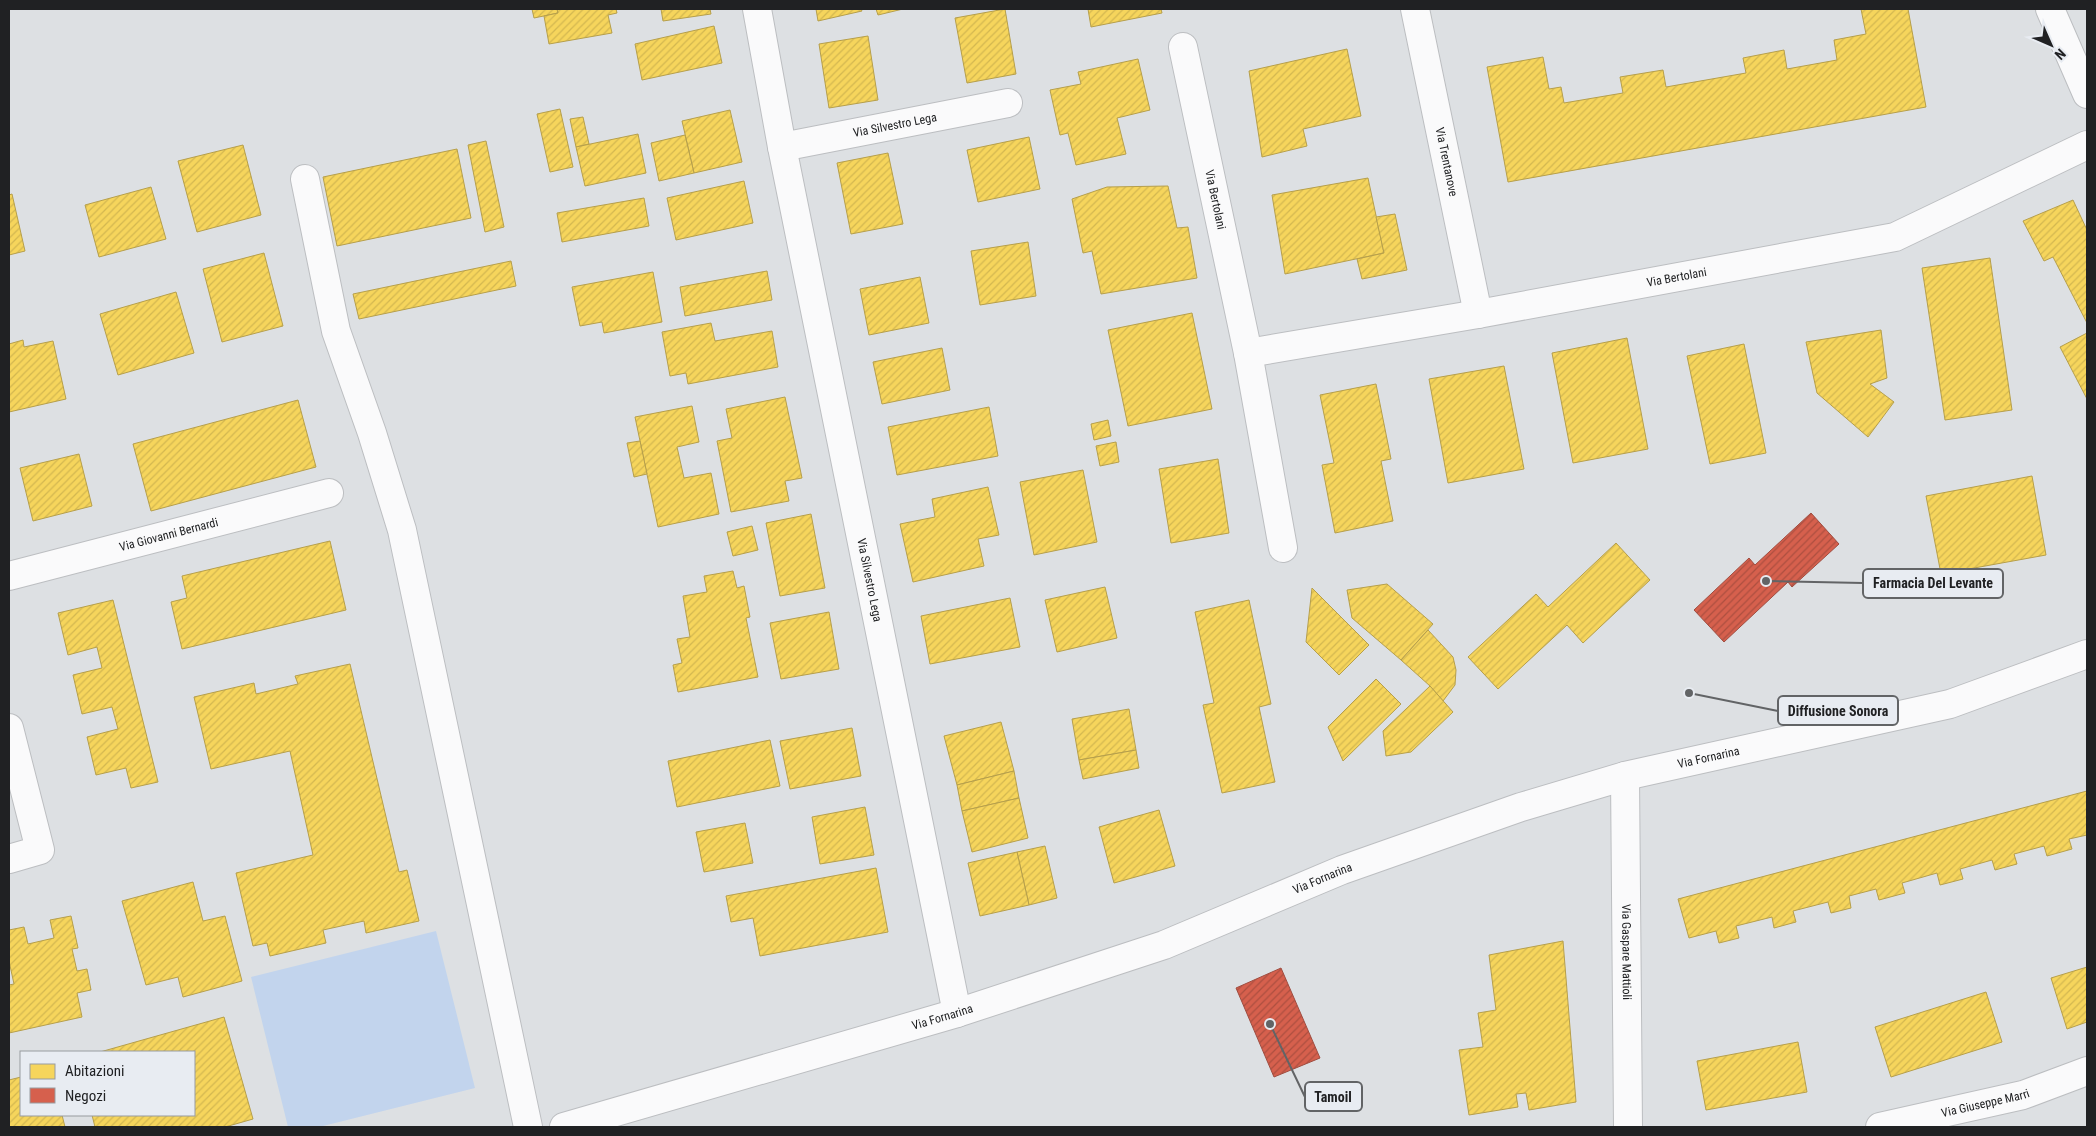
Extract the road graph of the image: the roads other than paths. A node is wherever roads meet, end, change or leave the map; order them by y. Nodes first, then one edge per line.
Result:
1 (757, 9) edge
2 (1415, 9) edge
3 (2050, 9) edge
4 (1183, 47) dead end
5 (2087, 94) edge
6 (1008, 103) dead end
7 (2087, 145) edge
8 (782, 147) junction
9 (305, 179) dead end
10 (1478, 314) junction
11 (1248, 353) junction
12 (329, 493) dead end
13 (1283, 548) dead end
14 (9, 576) edge
15 (2087, 654) edge
16 (9, 728) edge
17 (1625, 776) junction
18 (9, 859) edge
19 (957, 1013) junction
20 (2087, 1072) edge
21 (528, 1127) edge
22 (564, 1127) edge
23 (1628, 1127) edge
24 (1880, 1127) edge

1 - 8 street, Via Silvestro Lega
2 - 10 street, Via Trentanove
3 - 5 street
4 - 11 street, Via Bertolani
6 - 8 street, Via Silvestro Lega
7 - 10 street, Via Bertolani
8 - 19 street, Via Silvestro Lega
9 - 21 street
10 - 11 street, Via Bertolani
11 - 13 street, Via Bertolani
12 - 14 street, Via Giovanni Bernardi
15 - 17 street, Via Fornarina
16 - 18 street
17 - 19 street, Via Fornarina
17 - 23 street, Via Gaspare Mattioli
19 - 22 street, Via Fornarina
20 - 24 street, Via Giuseppe Marri

